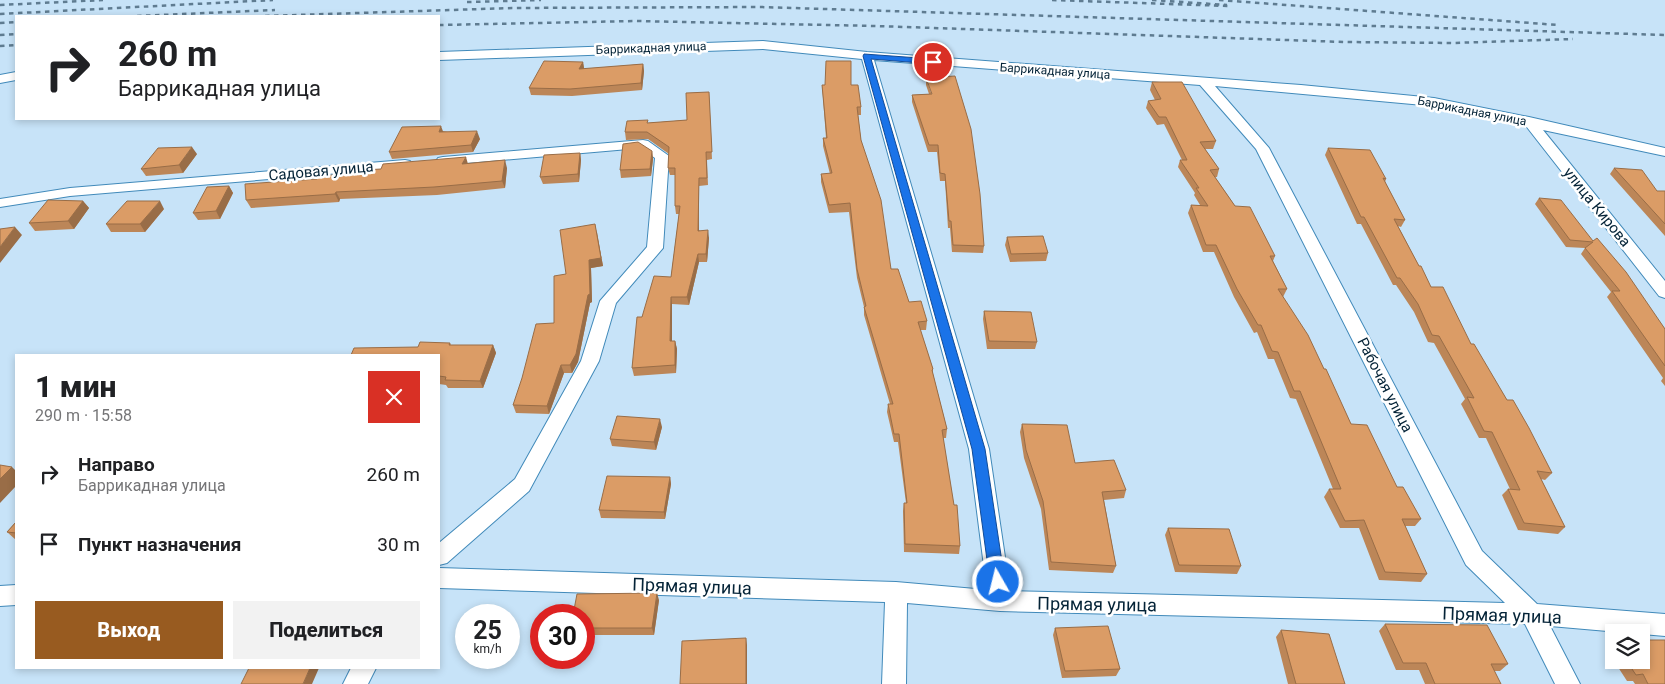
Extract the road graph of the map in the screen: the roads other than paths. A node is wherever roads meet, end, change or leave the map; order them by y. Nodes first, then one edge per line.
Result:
1 (440, 56) edge
2 (867, 56) junction
3 (15, 76) edge
4 (0, 79) edge
5 (1204, 82) junction
6 (1529, 121) junction
7 (1665, 152) edge
8 (0, 203) edge
9 (1665, 292) edge
10 (440, 555) edge
11 (440, 578) edge
12 (896, 592) junction
13 (15, 595) edge
14 (0, 596) edge
15 (1000, 601) junction
16 (1532, 614) junction
17 (1665, 625) edge
18 (363, 669) edge
19 (355, 684) edge
20 (894, 684) edge
21 (1568, 684) edge

1 - 2 street, Баррикадная улица
2 - 5 street, Баррикадная улица
2 - 15 street
3 - 4 street
5 - 6 street, Баррикадная улица
5 - 16 street, Рабочая улица
6 - 7 street, Баррикадная улица
6 - 9 street, улица Кирова
8 - 10 street, Садовая улица
11 - 12 street, Прямая улица
12 - 15 street, Прямая улица
12 - 20 street
13 - 14 street
15 - 16 street, Прямая улица
16 - 17 street, Прямая улица
16 - 21 street, Рабочая улица
18 - 19 street

